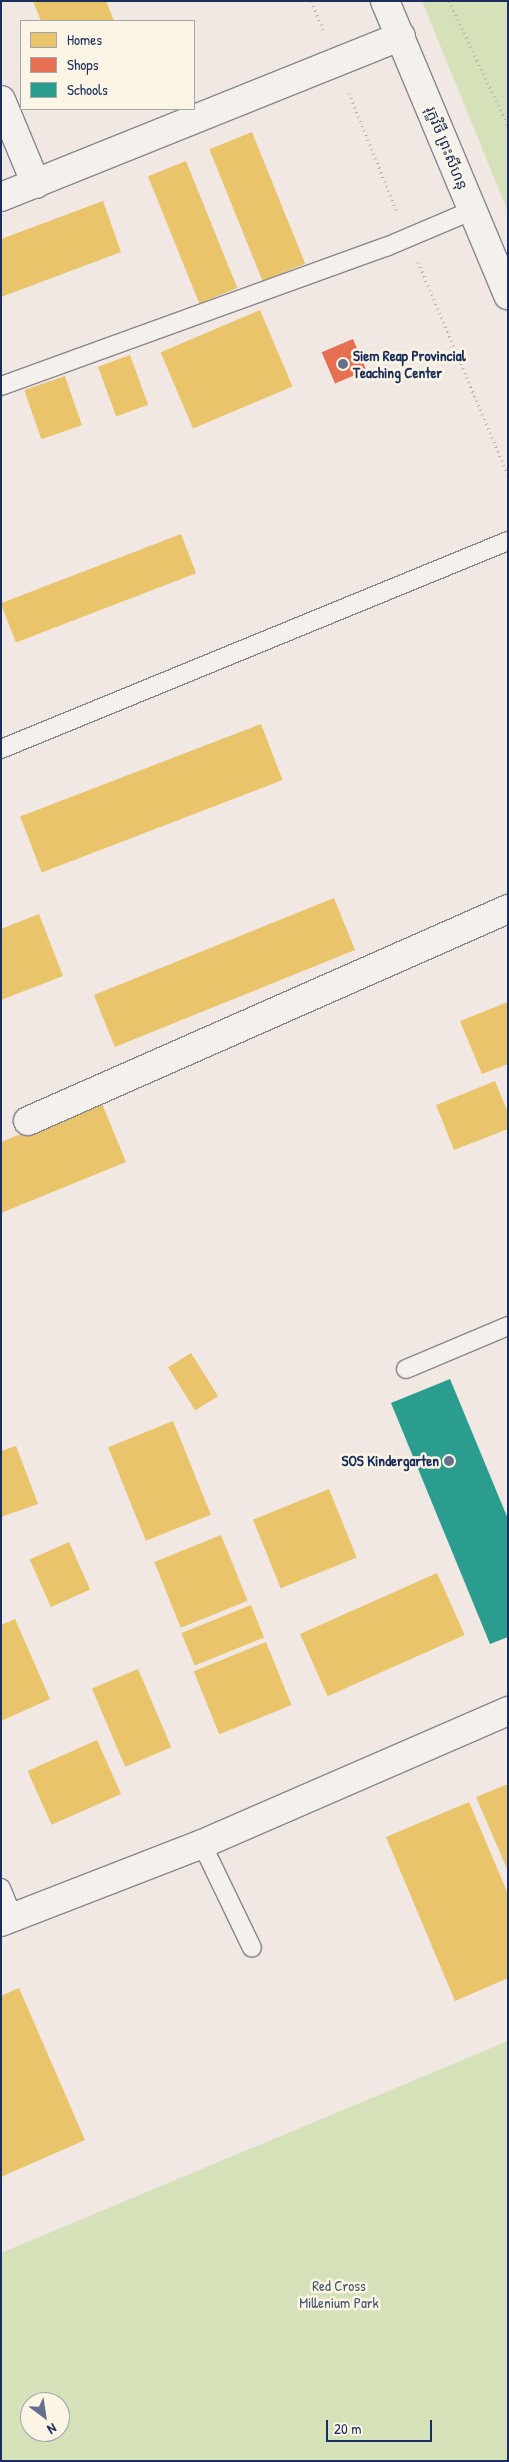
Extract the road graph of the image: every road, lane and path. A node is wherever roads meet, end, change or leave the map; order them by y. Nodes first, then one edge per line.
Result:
1 (385, 1) edge
2 (450, 1) edge
3 (400, 36) junction
4 (1, 100) edge
5 (508, 126) edge
6 (36, 184) junction
7 (1, 197) edge
8 (473, 210) junction
9 (508, 296) edge
10 (1, 386) edge
11 (508, 541) edge
12 (1, 749) edge
13 (508, 908) edge
14 (28, 1121) dead end
15 (508, 1326) edge
16 (406, 1369) dead end
17 (508, 1710) edge
18 (202, 1844) junction
19 (1, 1888) edge
20 (7, 1920) edge
21 (252, 1948) dead end

1 - 3 street, រុក្ខវិថី ព្រះសីហនុ
2 - 5 path
3 - 6 street
3 - 8 street, រុក្ខវិថី ព្រះសីហនុ
4 - 6 street
6 - 7 street
8 - 9 street, រុក្ខវិថី ព្រះសីហនុ
8 - 10 lane
11 - 12 lane
13 - 14 street
15 - 16 lane
17 - 18 street
18 - 20 street
18 - 21 lane
19 - 20 lane

